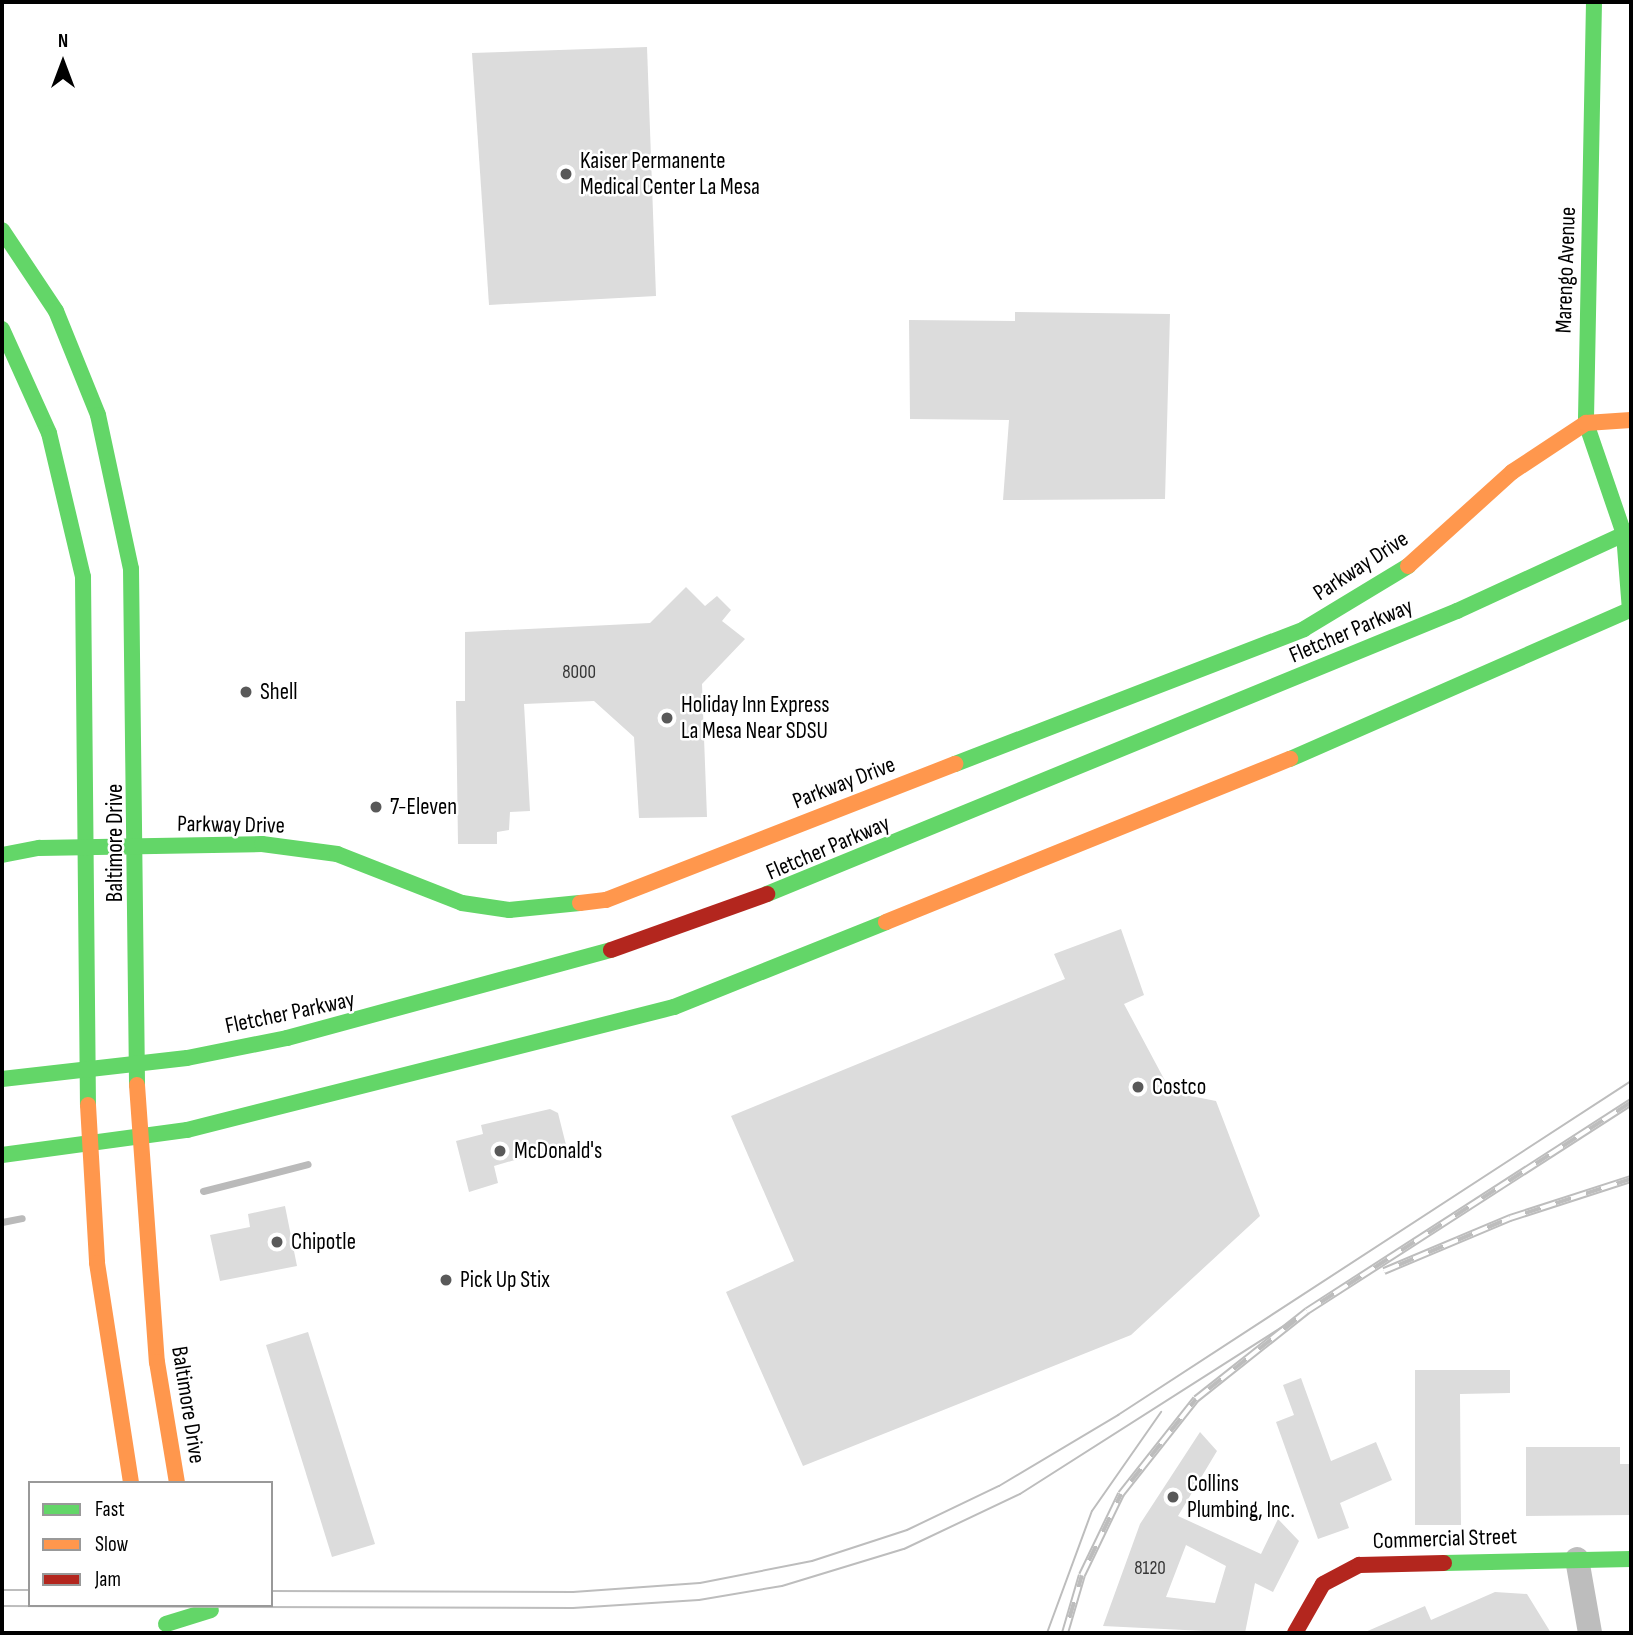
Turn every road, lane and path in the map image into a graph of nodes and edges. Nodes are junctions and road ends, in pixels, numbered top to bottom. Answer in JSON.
{"nodes":[{"id":1,"x":1594,"y":2,"type":"edge"},
{"id":2,"x":2,"y":230,"type":"edge"},
{"id":3,"x":2,"y":329,"type":"edge"},
{"id":4,"x":1631,"y":420,"type":"edge"},
{"id":5,"x":1586,"y":423,"type":"junction"},
{"id":6,"x":1629,"y":536,"type":"edge"},
{"id":7,"x":1631,"y":609,"type":"edge"},
{"id":8,"x":88,"y":848,"type":"junction"},
{"id":9,"x":139,"y":848,"type":"junction"},
{"id":10,"x":2,"y":855,"type":"edge"},
{"id":11,"x":136,"y":1063,"type":"junction"},
{"id":12,"x":89,"y":1070,"type":"junction"},
{"id":13,"x":2,"y":1079,"type":"edge"},
{"id":14,"x":138,"y":1137,"type":"junction"},
{"id":15,"x":88,"y":1142,"type":"junction"},
{"id":16,"x":2,"y":1155,"type":"edge"},
{"id":17,"x":131,"y":1481,"type":"edge"},
{"id":18,"x":177,"y":1481,"type":"edge"},
{"id":19,"x":1577,"y":1559,"type":"junction"},
{"id":20,"x":1631,"y":1559,"type":"edge"},
{"id":21,"x":160,"y":1607,"type":"edge"},
{"id":22,"x":210,"y":1607,"type":"edge"},
{"id":23,"x":167,"y":1629,"type":"edge"},
{"id":24,"x":219,"y":1633,"type":"edge"},
{"id":25,"x":1295,"y":1633,"type":"edge"},
{"id":26,"x":1590,"y":1633,"type":"edge"}],
"edges":[{"from":1,"to":5,"type":"main road","name":"Marengo Avenue"},
{"from":2,"to":9,"type":"main road","name":"Baltimore Drive"},
{"from":3,"to":8,"type":"main road","name":"Baltimore Drive"},
{"from":4,"to":5,"type":"main road","name":"Parkway Drive"},
{"from":5,"to":6,"type":"main road","name":"Marengo Avenue"},
{"from":5,"to":9,"type":"main road","name":"Parkway Drive"},
{"from":6,"to":7,"type":"main road","name":"Marengo Avenue"},
{"from":6,"to":11,"type":"main road","name":"Fletcher Parkway"},
{"from":7,"to":14,"type":"main road"},
{"from":8,"to":9,"type":"main road","name":"Parkway Drive"},
{"from":8,"to":10,"type":"main road","name":"Parkway Drive"},
{"from":8,"to":12,"type":"main road","name":"Baltimore Drive"},
{"from":9,"to":11,"type":"main road","name":"Baltimore Drive"},
{"from":11,"to":12,"type":"main road","name":"Fletcher Parkway"},
{"from":11,"to":14,"type":"main road","name":"Baltimore Drive"},
{"from":12,"to":13,"type":"main road","name":"Fletcher Parkway"},
{"from":12,"to":15,"type":"main road","name":"Baltimore Drive"},
{"from":14,"to":15,"type":"main road"},
{"from":14,"to":18,"type":"main road","name":"Baltimore Drive"},
{"from":15,"to":16,"type":"main road"},
{"from":15,"to":17,"type":"main road","name":"Baltimore Drive"},
{"from":19,"to":20,"type":"main road","name":"Commercial Street"},
{"from":19,"to":25,"type":"main road","name":"Commercial Street"},
{"from":19,"to":26,"type":"street"},
{"from":21,"to":23,"type":"main road"},
{"from":22,"to":23,"type":"main road"},
{"from":22,"to":24,"type":"main road"}]}
